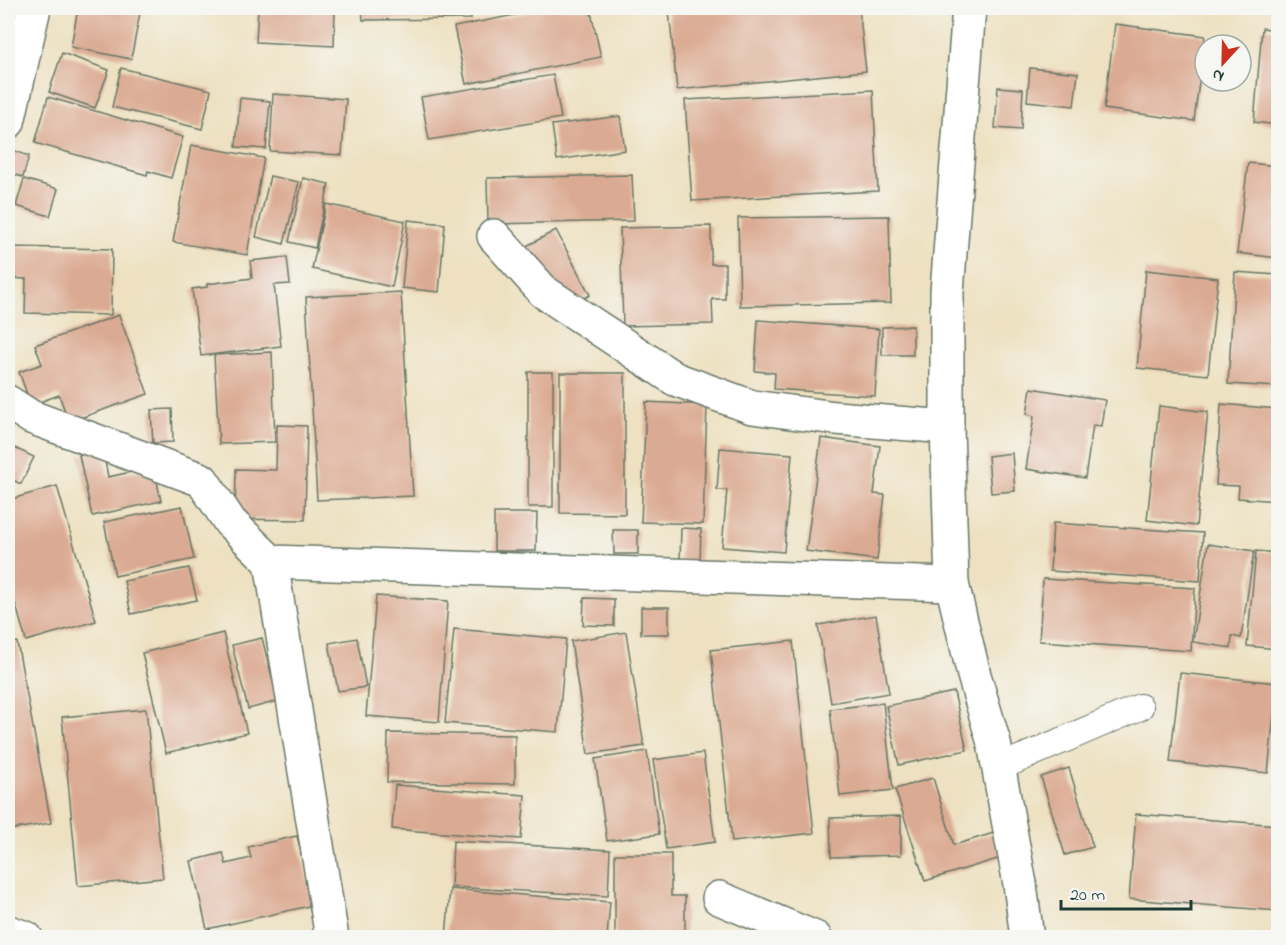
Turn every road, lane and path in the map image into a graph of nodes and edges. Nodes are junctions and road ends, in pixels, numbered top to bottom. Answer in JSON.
{"nodes":[{"id":1,"x":34,"y":8,"type":"edge"},
{"id":2,"x":969,"y":8,"type":"edge"},
{"id":3,"x":8,"y":122,"type":"edge"},
{"id":4,"x":494,"y":236,"type":"dead end"},
{"id":5,"x":8,"y":402,"type":"edge"},
{"id":6,"x":947,"y":426,"type":"junction"},
{"id":7,"x":271,"y":562,"type":"junction"},
{"id":8,"x":952,"y":584,"type":"junction"},
{"id":9,"x":1140,"y":706,"type":"dead end"},
{"id":10,"x":998,"y":768,"type":"junction"},
{"id":11,"x":719,"y":897,"type":"dead end"},
{"id":12,"x":8,"y":932,"type":"edge"},
{"id":13,"x":26,"y":938,"type":"edge"},
{"id":14,"x":332,"y":938,"type":"edge"},
{"id":15,"x":815,"y":938,"type":"edge"},
{"id":16,"x":1026,"y":938,"type":"edge"}],
"edges":[{"from":1,"to":3,"type":"street"},
{"from":2,"to":6,"type":"street"},
{"from":4,"to":6,"type":"street"},
{"from":5,"to":7,"type":"street"},
{"from":6,"to":8,"type":"street"},
{"from":7,"to":8,"type":"street"},
{"from":7,"to":14,"type":"street"},
{"from":8,"to":10,"type":"street"},
{"from":9,"to":10,"type":"lane"},
{"from":10,"to":16,"type":"street"},
{"from":11,"to":15,"type":"street"},
{"from":12,"to":13,"type":"street"}]}
